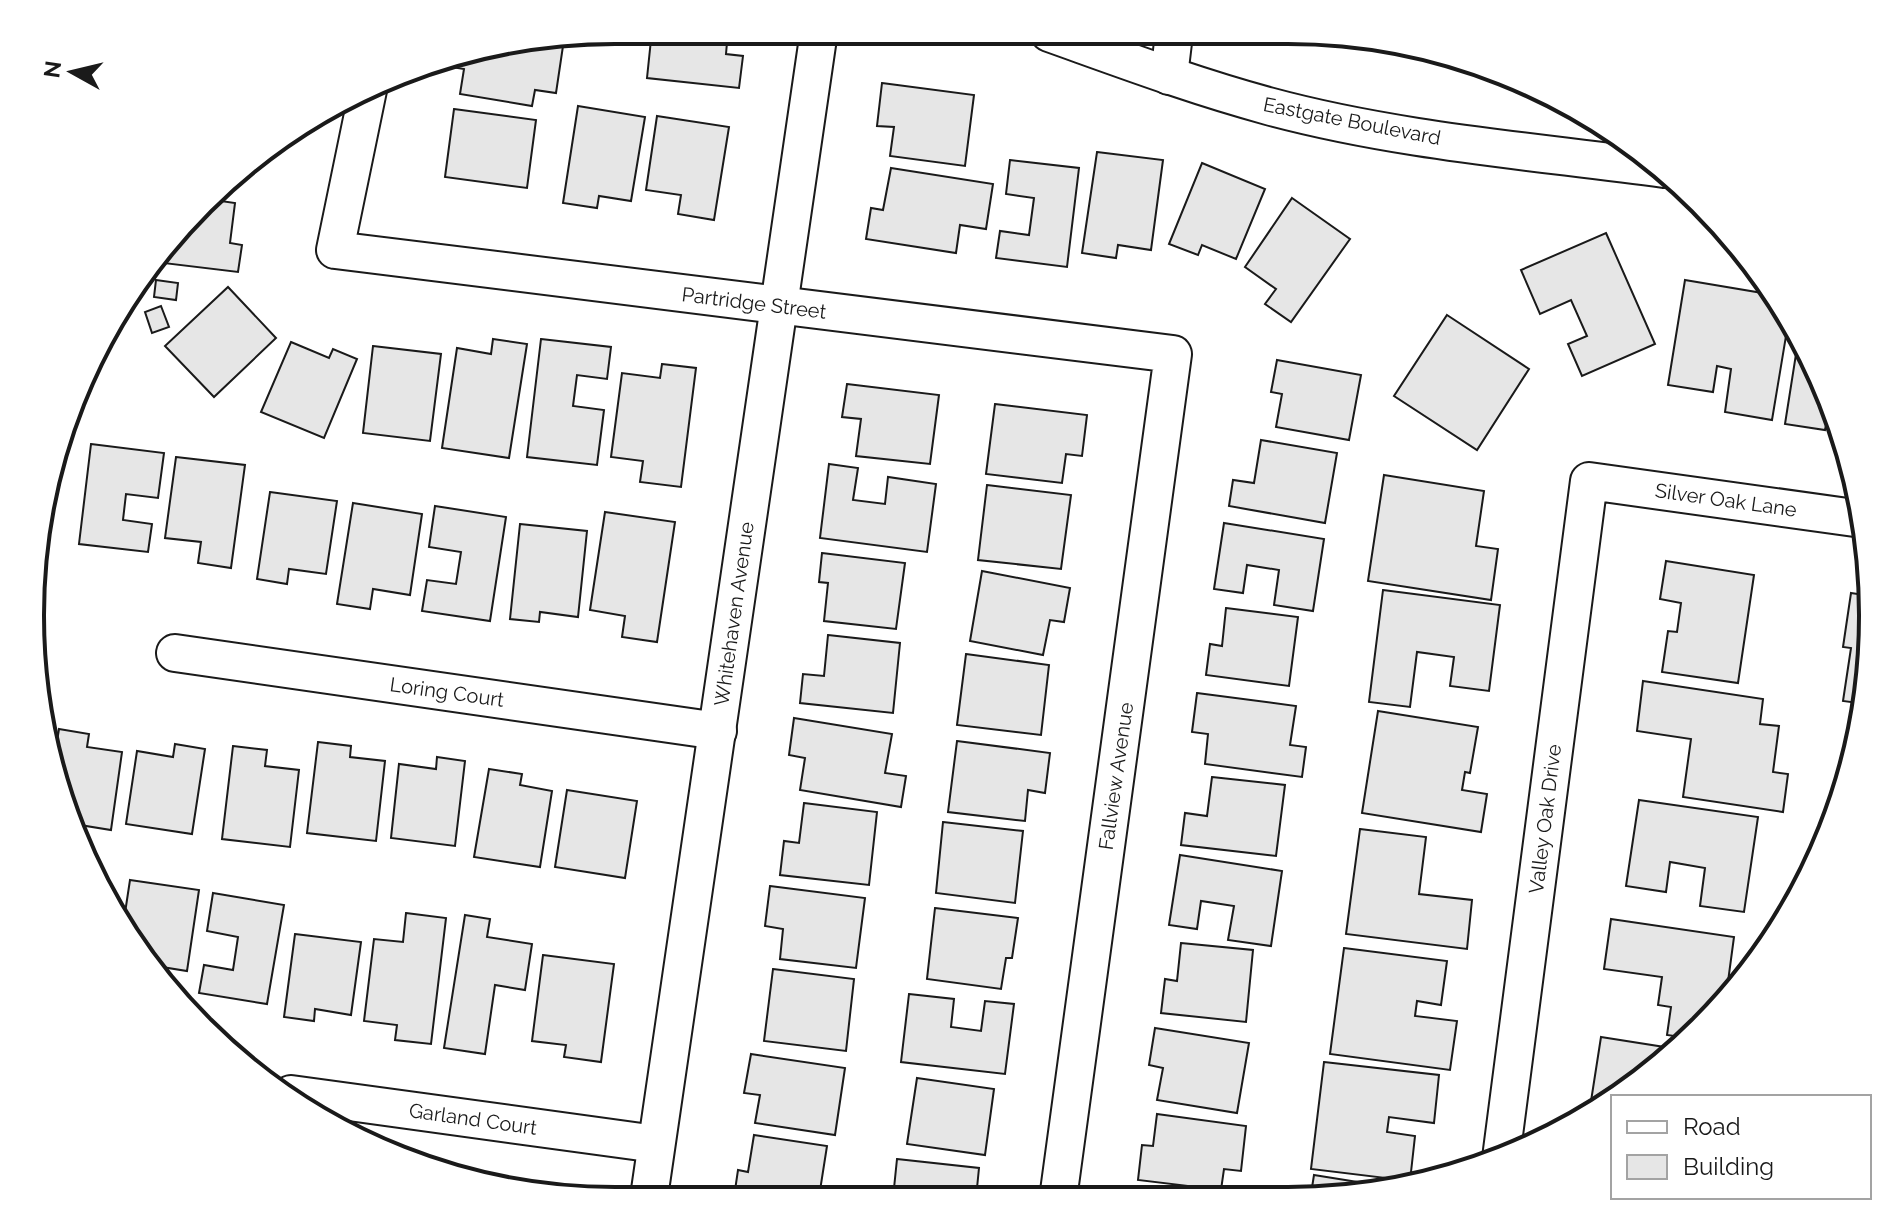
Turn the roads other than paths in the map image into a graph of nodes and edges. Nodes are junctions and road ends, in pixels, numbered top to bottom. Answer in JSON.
{"nodes":[{"id":1,"x":817,"y":44,"type":"edge"},
{"id":2,"x":1080,"y":44,"type":"edge"},
{"id":3,"x":1173,"y":44,"type":"edge"},
{"id":4,"x":1169,"y":76,"type":"junction"},
{"id":5,"x":366,"y":102,"type":"edge"},
{"id":6,"x":1635,"y":162,"type":"edge"},
{"id":7,"x":779,"y":306,"type":"junction"},
{"id":8,"x":1173,"y":354,"type":"joint"},
{"id":9,"x":1589,"y":481,"type":"joint"},
{"id":10,"x":1850,"y":517,"type":"edge"},
{"id":11,"x":175,"y":653,"type":"dead end"},
{"id":12,"x":718,"y":731,"type":"junction"},
{"id":13,"x":307,"y":1096,"type":"edge"},
{"id":14,"x":656,"y":1144,"type":"junction"},
{"id":15,"x":1503,"y":1144,"type":"edge"},
{"id":16,"x":650,"y":1187,"type":"edge"},
{"id":17,"x":1060,"y":1187,"type":"edge"}],
"edges":[{"from":1,"to":7,"type":"street","name":"Whitehaven Avenue"},
{"from":2,"to":4,"type":"street","name":"Eastgate Boulevard"},
{"from":3,"to":4,"type":"street"},
{"from":4,"to":6,"type":"street","name":"Eastgate Boulevard"},
{"from":5,"to":7,"type":"street","name":"Partridge Street"},
{"from":7,"to":8,"type":"street","name":"Partridge Street"},
{"from":7,"to":12,"type":"street","name":"Whitehaven Avenue"},
{"from":8,"to":17,"type":"street","name":"Fallview Avenue"},
{"from":9,"to":10,"type":"street","name":"Silver Oak Lane"},
{"from":9,"to":15,"type":"street","name":"Valley Oak Drive"},
{"from":11,"to":12,"type":"street","name":"Loring Court"},
{"from":12,"to":14,"type":"street","name":"Whitehaven Avenue"},
{"from":13,"to":14,"type":"street","name":"Garland Court"},
{"from":14,"to":16,"type":"street","name":"Whitehaven Avenue"}]}
